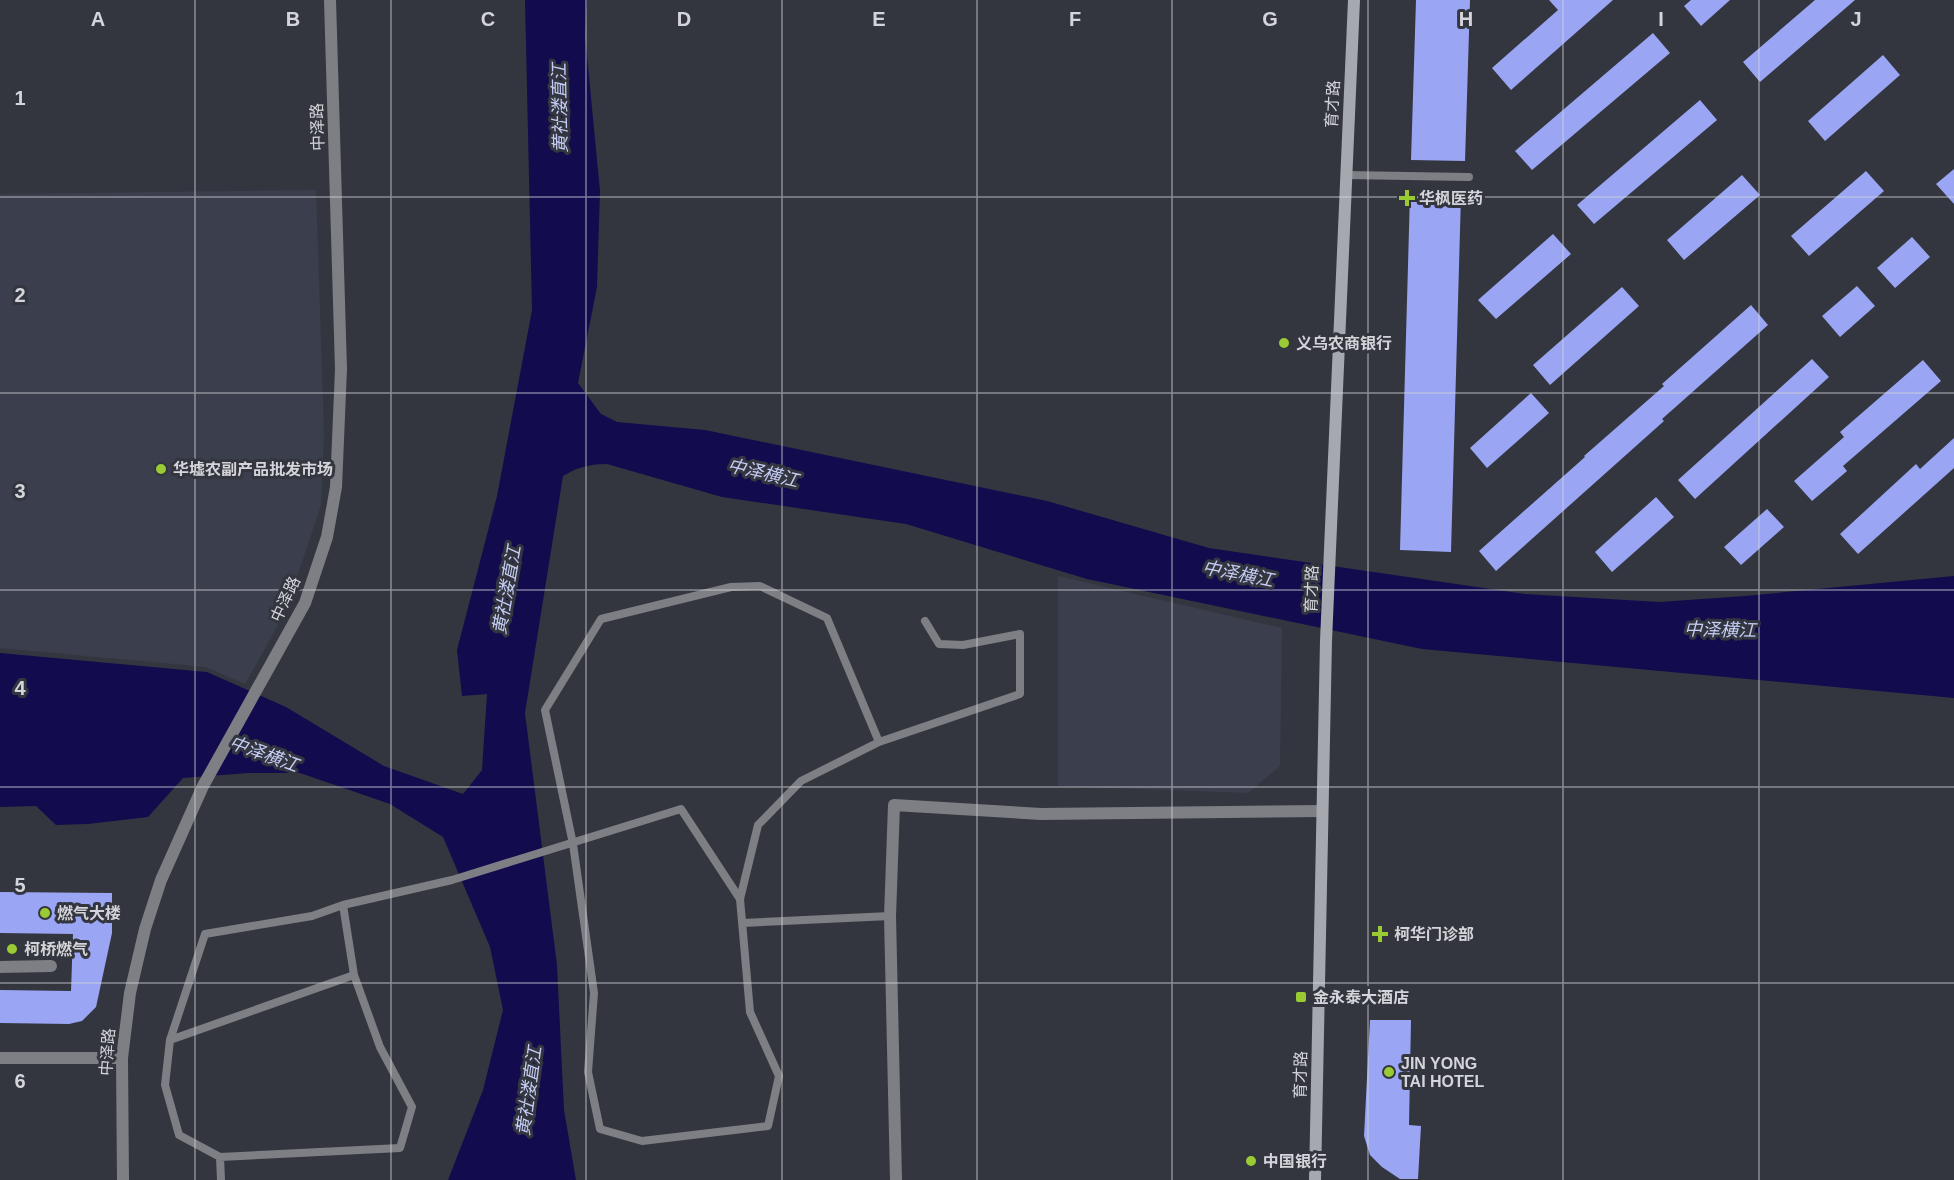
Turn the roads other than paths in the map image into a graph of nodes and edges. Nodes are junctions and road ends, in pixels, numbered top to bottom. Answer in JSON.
{"nodes":[{"id":1,"x":330,"y":0,"type":"edge"},
{"id":2,"x":1353,"y":0,"type":"edge"},
{"id":3,"x":1346,"y":175,"type":"junction"},
{"id":4,"x":1469,"y":177,"type":"dead end"},
{"id":5,"x":925,"y":621,"type":"dead end"},
{"id":6,"x":879,"y":742,"type":"junction"},
{"id":7,"x":1321,"y":810,"type":"junction"},
{"id":8,"x":573,"y":844,"type":"junction"},
{"id":9,"x":740,"y":899,"type":"junction"},
{"id":10,"x":343,"y":905,"type":"junction"},
{"id":11,"x":890,"y":916,"type":"junction"},
{"id":12,"x":743,"y":923,"type":"junction"},
{"id":13,"x":51,"y":966,"type":"dead end"},
{"id":14,"x":0,"y":967,"type":"edge"},
{"id":15,"x":354,"y":975,"type":"junction"},
{"id":16,"x":170,"y":1040,"type":"junction"},
{"id":17,"x":0,"y":1058,"type":"edge"},
{"id":18,"x":122,"y":1058,"type":"junction"},
{"id":19,"x":220,"y":1156,"type":"junction"},
{"id":20,"x":123,"y":1180,"type":"edge"},
{"id":21,"x":221,"y":1180,"type":"edge"},
{"id":22,"x":896,"y":1180,"type":"edge"},
{"id":23,"x":1315,"y":1180,"type":"edge"}],
"edges":[{"from":1,"to":18,"type":"street","name":"中泽路"},
{"from":2,"to":3,"type":"street","name":"育才路"},
{"from":3,"to":4,"type":"lane"},
{"from":3,"to":7,"type":"street","name":"育才路"},
{"from":5,"to":6,"type":"lane"},
{"from":6,"to":8,"type":"lane"},
{"from":6,"to":9,"type":"lane"},
{"from":7,"to":11,"type":"street"},
{"from":7,"to":23,"type":"street","name":"育才路"},
{"from":8,"to":9,"type":"lane"},
{"from":8,"to":10,"type":"lane"},
{"from":8,"to":12,"type":"lane"},
{"from":9,"to":12,"type":"lane"},
{"from":10,"to":15,"type":"lane"},
{"from":10,"to":16,"type":"lane"},
{"from":11,"to":12,"type":"lane"},
{"from":11,"to":22,"type":"street"},
{"from":13,"to":14,"type":"street"},
{"from":15,"to":16,"type":"lane"},
{"from":15,"to":19,"type":"lane"},
{"from":16,"to":19,"type":"lane"},
{"from":17,"to":18,"type":"street"},
{"from":18,"to":20,"type":"street","name":"中泽路"},
{"from":19,"to":21,"type":"lane"}]}
